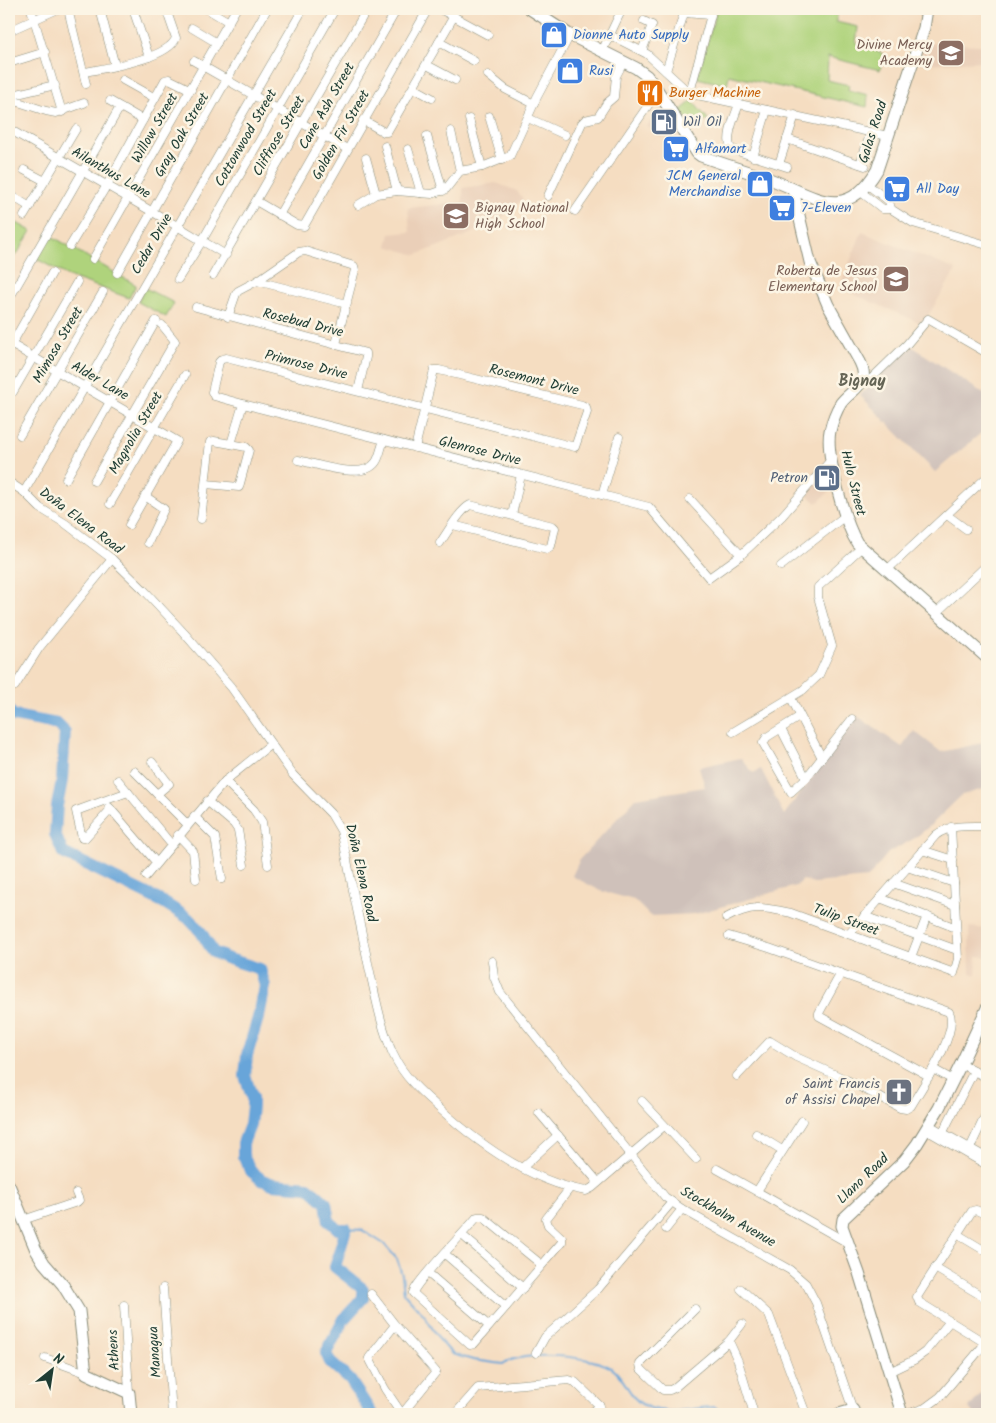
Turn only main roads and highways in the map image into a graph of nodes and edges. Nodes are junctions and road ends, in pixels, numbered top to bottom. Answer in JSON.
{"nodes":[{"id":1,"x":530,"y":9,"type":"edge"},
{"id":2,"x":927,"y":9,"type":"edge"},
{"id":3,"x":793,"y":190,"type":"junction"},
{"id":4,"x":987,"y":658,"type":"edge"},
{"id":5,"x":987,"y":1008,"type":"edge"},
{"id":6,"x":9,"y":1184,"type":"edge"},
{"id":7,"x":12,"y":1199,"type":"edge"},
{"id":8,"x":854,"y":1412,"type":"edge"},
{"id":9,"x":131,"y":1414,"type":"edge"},
{"id":10,"x":840,"y":1414,"type":"edge"},
{"id":11,"x":902,"y":1414,"type":"edge"}],
"edges":[{"from":1,"to":3,"type":"main road"},
{"from":2,"to":3,"type":"main road","name":"Galas Road"},
{"from":3,"to":4,"type":"main road","name":"Hulo Street"},
{"from":5,"to":11,"type":"main road","name":"Llano Road"},
{"from":6,"to":7,"type":"main road"},
{"from":7,"to":9,"type":"main road"},
{"from":8,"to":10,"type":"main road"}]}
